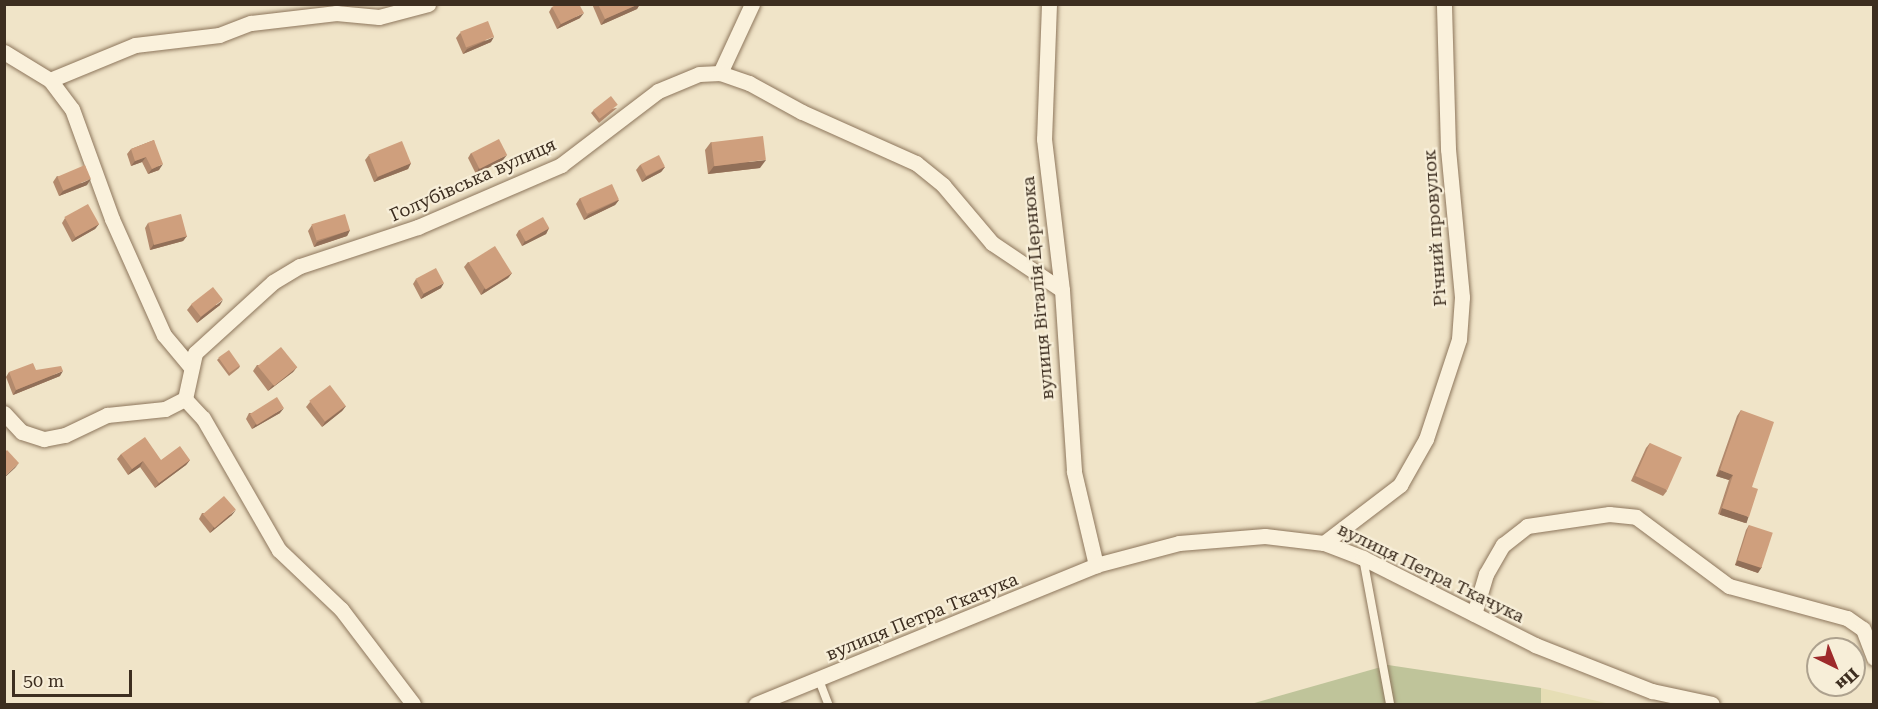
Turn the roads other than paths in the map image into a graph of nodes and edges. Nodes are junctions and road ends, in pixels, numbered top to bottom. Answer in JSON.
{"nodes":[{"id":1,"x":428,"y":4,"type":"edge"},
{"id":2,"x":752,"y":4,"type":"edge"},
{"id":3,"x":1049,"y":4,"type":"edge"},
{"id":4,"x":1444,"y":4,"type":"edge"},
{"id":5,"x":4,"y":52,"type":"edge"},
{"id":6,"x":720,"y":73,"type":"junction"},
{"id":7,"x":50,"y":80,"type":"junction"},
{"id":8,"x":1062,"y":290,"type":"junction"},
{"id":9,"x":189,"y":366,"type":"junction"},
{"id":10,"x":186,"y":399,"type":"junction"},
{"id":11,"x":4,"y":413,"type":"edge"},
{"id":12,"x":1324,"y":543,"type":"junction"},
{"id":13,"x":1363,"y":558,"type":"junction"},
{"id":14,"x":1096,"y":565,"type":"junction"},
{"id":15,"x":1473,"y":614,"type":"junction"},
{"id":16,"x":1874,"y":658,"type":"edge"},
{"id":17,"x":819,"y":680,"type":"junction"},
{"id":18,"x":413,"y":705,"type":"edge"},
{"id":19,"x":756,"y":705,"type":"edge"},
{"id":20,"x":828,"y":705,"type":"edge"},
{"id":21,"x":1390,"y":705,"type":"edge"},
{"id":22,"x":1712,"y":705,"type":"edge"}],
"edges":[{"from":1,"to":7,"type":"street"},
{"from":2,"to":6,"type":"street"},
{"from":3,"to":8,"type":"street","name":"вулиця Віталія Цернюка"},
{"from":4,"to":12,"type":"street","name":"Річний провулок"},
{"from":5,"to":7,"type":"street"},
{"from":6,"to":8,"type":"street","name":"Голубівська вулиця"},
{"from":6,"to":9,"type":"street","name":"Голубівська вулиця"},
{"from":7,"to":9,"type":"street"},
{"from":8,"to":14,"type":"street","name":"вулиця Віталія Цернюка"},
{"from":9,"to":10,"type":"street"},
{"from":10,"to":11,"type":"street"},
{"from":10,"to":18,"type":"street"},
{"from":12,"to":13,"type":"street","name":"вулиця Петра Ткачука"},
{"from":12,"to":14,"type":"street","name":"вулиця Петра Ткачука"},
{"from":13,"to":15,"type":"street","name":"вулиця Петра Ткачука"},
{"from":13,"to":21,"type":"lane"},
{"from":14,"to":17,"type":"street","name":"вулиця Петра Ткачука"},
{"from":15,"to":16,"type":"street"},
{"from":15,"to":22,"type":"street","name":"вулиця Петра Ткачука"},
{"from":17,"to":19,"type":"street","name":"вулиця Петра Ткачука"},
{"from":17,"to":20,"type":"lane"}]}
